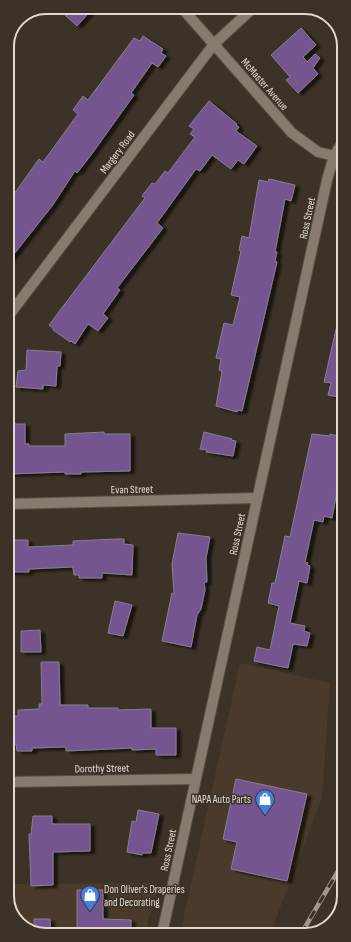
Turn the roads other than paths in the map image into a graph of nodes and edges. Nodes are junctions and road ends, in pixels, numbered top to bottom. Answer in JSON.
{"nodes":[{"id":1,"x":187,"y":14,"type":"edge"},
{"id":2,"x":246,"y":14,"type":"edge"},
{"id":3,"x":214,"y":44,"type":"junction"},
{"id":4,"x":337,"y":157,"type":"edge"},
{"id":5,"x":337,"y":159,"type":"edge"},
{"id":6,"x":14,"y":310,"type":"edge"},
{"id":7,"x":257,"y":498,"type":"junction"},
{"id":8,"x":14,"y":504,"type":"edge"},
{"id":9,"x":195,"y":779,"type":"junction"},
{"id":10,"x":14,"y":782,"type":"edge"},
{"id":11,"x":163,"y":928,"type":"edge"}],
"edges":[{"from":1,"to":3,"type":"street","name":"McMaster Avenue"},
{"from":2,"to":3,"type":"street","name":"Margery Road"},
{"from":3,"to":4,"type":"street","name":"McMaster Avenue"},
{"from":3,"to":6,"type":"street","name":"Margery Road"},
{"from":5,"to":7,"type":"street","name":"Ross Street"},
{"from":7,"to":8,"type":"street","name":"Evan Street"},
{"from":7,"to":9,"type":"street","name":"Ross Street"},
{"from":9,"to":10,"type":"street","name":"Dorothy Street"},
{"from":9,"to":11,"type":"street","name":"Ross Street"}]}
